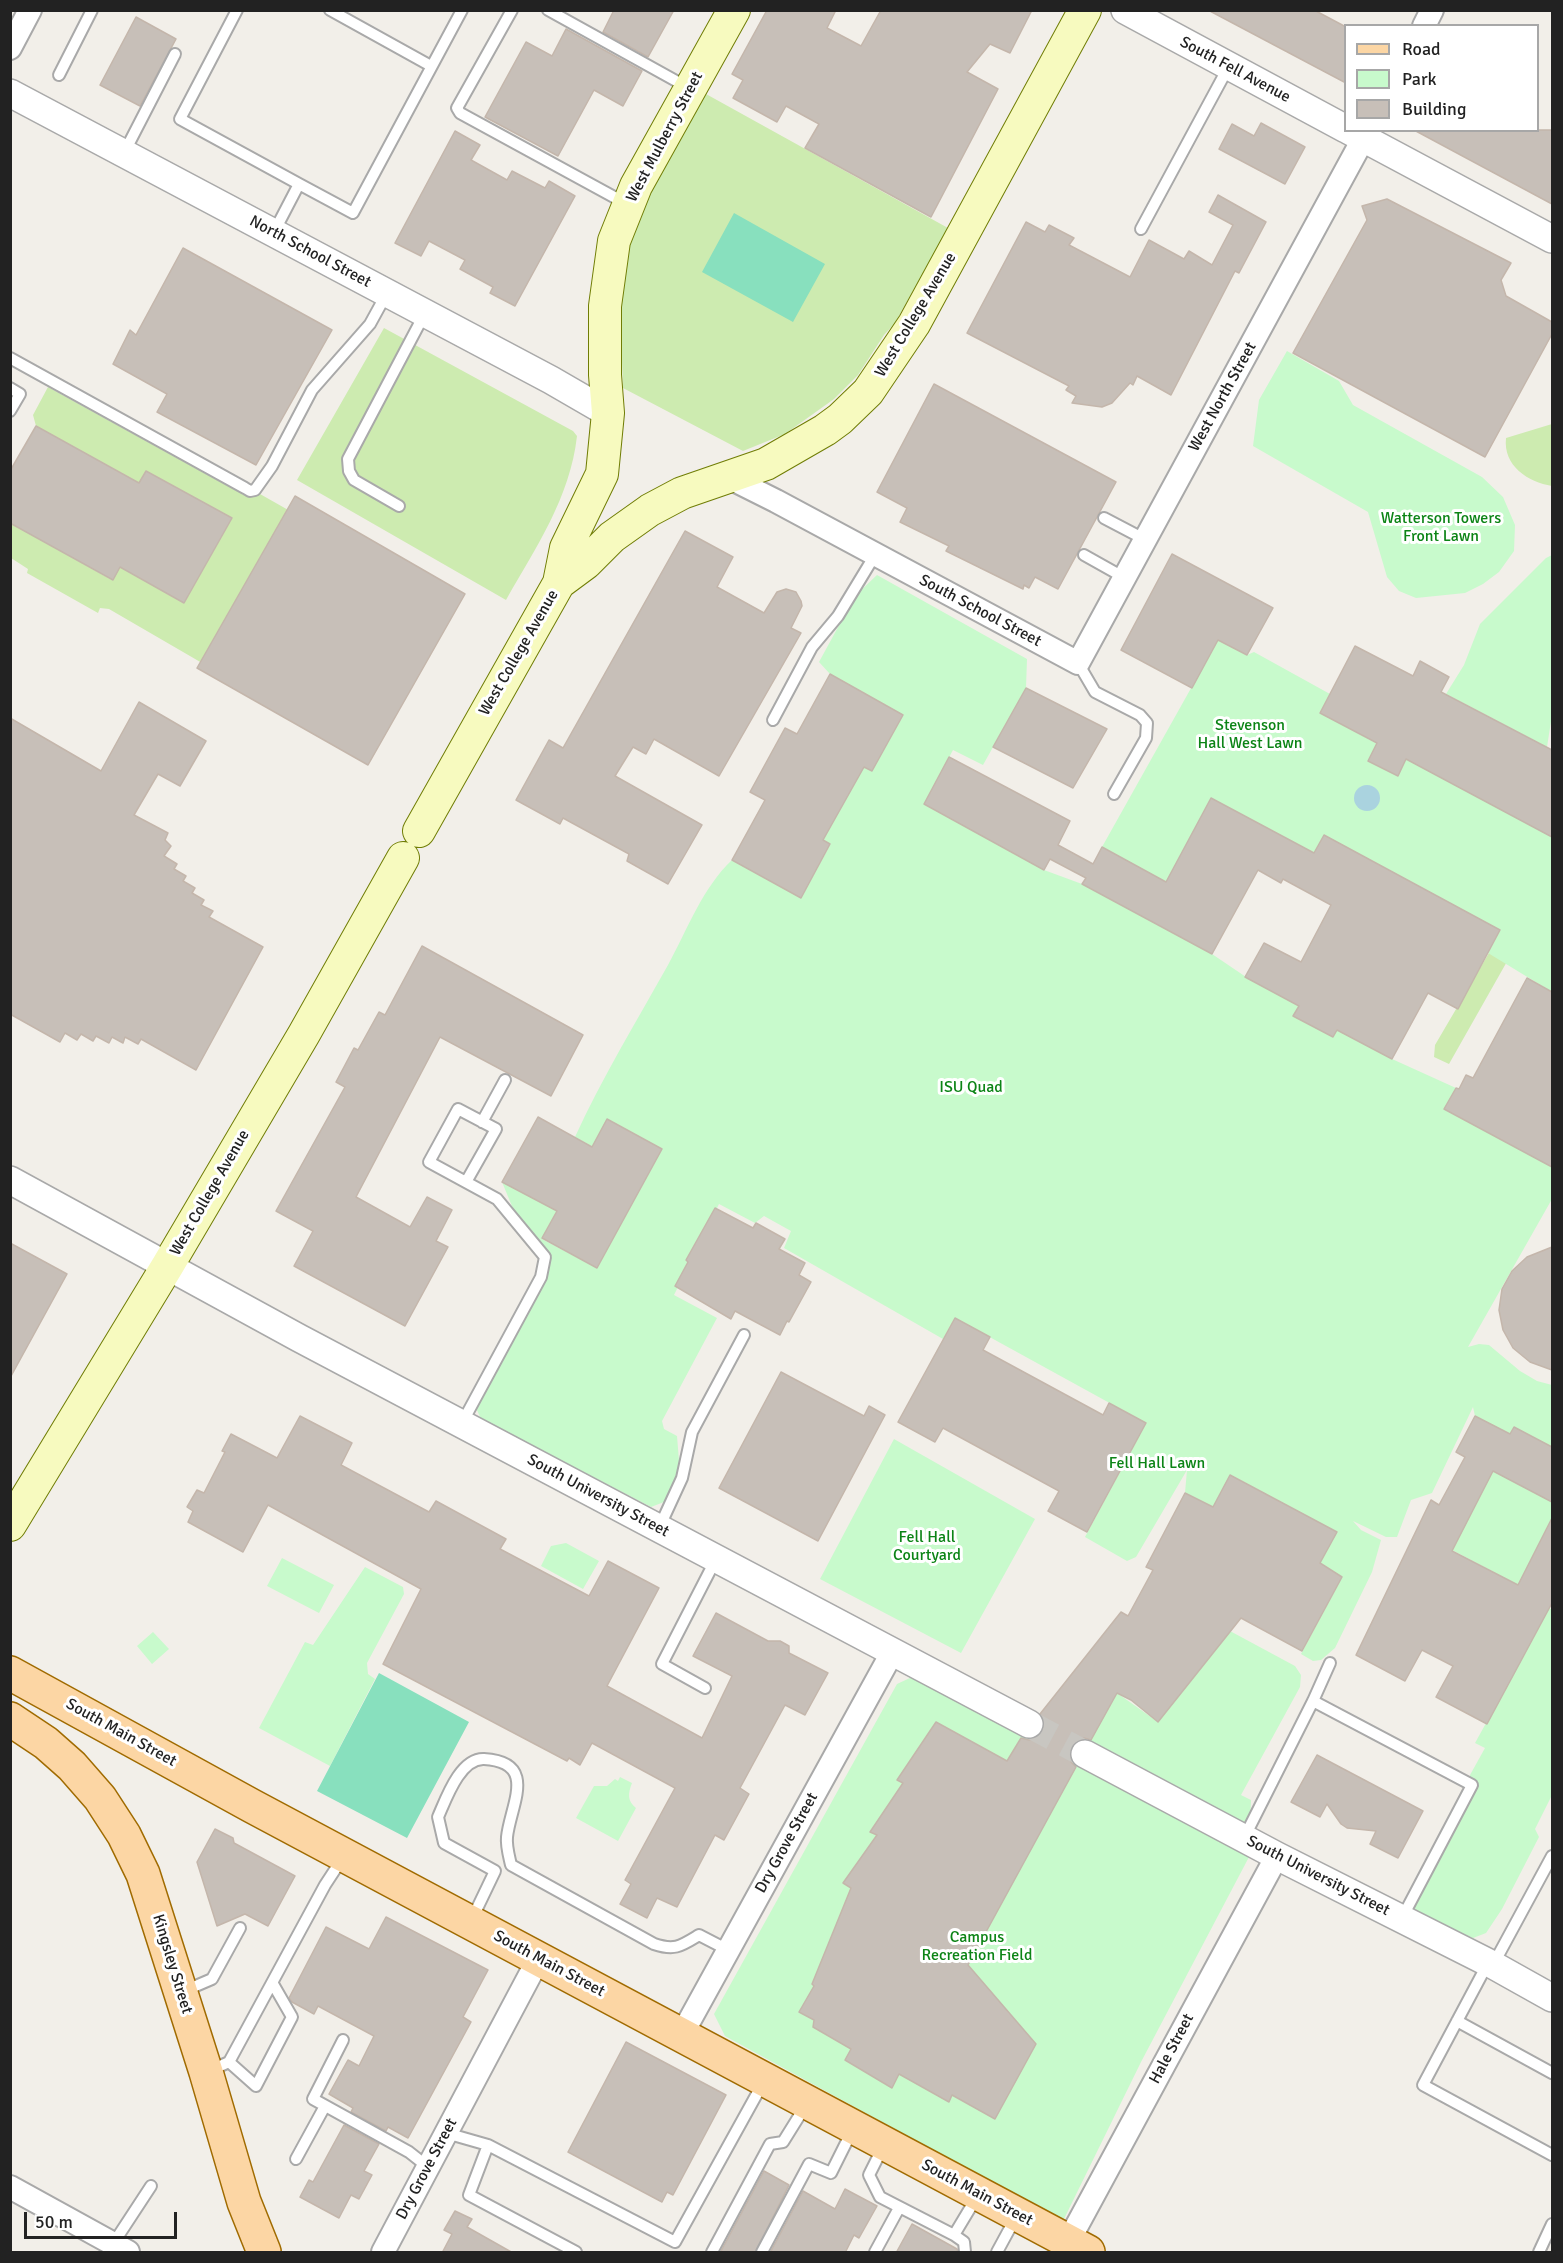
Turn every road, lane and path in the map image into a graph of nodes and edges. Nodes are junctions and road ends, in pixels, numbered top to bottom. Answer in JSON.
{"nodes":[{"id":1,"x":30,"y":10,"type":"edge"},
{"id":2,"x":92,"y":10,"type":"edge"},
{"id":3,"x":237,"y":10,"type":"edge"},
{"id":4,"x":330,"y":10,"type":"edge"},
{"id":5,"x":512,"y":10,"type":"edge"},
{"id":6,"x":548,"y":10,"type":"edge"},
{"id":7,"x":734,"y":10,"type":"edge"},
{"id":8,"x":1085,"y":10,"type":"edge"},
{"id":9,"x":1125,"y":10,"type":"edge"},
{"id":10,"x":1432,"y":10,"type":"edge"},
{"id":11,"x":456,"y":12,"type":"edge"},
{"id":12,"x":1425,"y":24,"type":"edge"},
{"id":13,"x":10,"y":48,"type":"edge"},
{"id":14,"x":175,"y":54,"type":"dead end"},
{"id":15,"x":431,"y":66,"type":"junction"},
{"id":16,"x":1229,"y":66,"type":"junction"},
{"id":17,"x":59,"y":75,"type":"dead end"},
{"id":18,"x":690,"y":89,"type":"junction"},
{"id":19,"x":10,"y":93,"type":"edge"},
{"id":20,"x":1344,"y":126,"type":"edge"},
{"id":21,"x":1356,"y":132,"type":"edge"},
{"id":22,"x":124,"y":153,"type":"junction"},
{"id":23,"x":299,"y":184,"type":"junction"},
{"id":24,"x":629,"y":205,"type":"junction"},
{"id":25,"x":1142,"y":229,"type":"dead end"},
{"id":26,"x":274,"y":233,"type":"junction"},
{"id":27,"x":1552,"y":239,"type":"edge"},
{"id":28,"x":387,"y":293,"type":"junction"},
{"id":29,"x":425,"y":313,"type":"junction"},
{"id":30,"x":10,"y":358,"type":"edge"},
{"id":31,"x":10,"y":388,"type":"edge"},
{"id":32,"x":10,"y":411,"type":"edge"},
{"id":33,"x":608,"y":413,"type":"junction"},
{"id":34,"x":728,"y":477,"type":"junction"},
{"id":35,"x":399,"y":506,"type":"dead end"},
{"id":36,"x":1104,"y":518,"type":"dead end"},
{"id":37,"x":1146,"y":540,"type":"junction"},
{"id":38,"x":875,"y":555,"type":"junction"},
{"id":39,"x":1084,"y":555,"type":"dead end"},
{"id":40,"x":1125,"y":578,"type":"junction"},
{"id":41,"x":559,"y":583,"type":"junction"},
{"id":42,"x":1078,"y":663,"type":"junction"},
{"id":43,"x":773,"y":720,"type":"dead end"},
{"id":44,"x":1114,"y":794,"type":"dead end"},
{"id":45,"x":419,"y":831,"type":"dead end"},
{"id":46,"x":403,"y":858,"type":"dead end"},
{"id":47,"x":505,"y":1080,"type":"dead end"},
{"id":48,"x":482,"y":1122,"type":"junction"},
{"id":49,"x":10,"y":1180,"type":"edge"},
{"id":50,"x":466,"y":1182,"type":"junction"},
{"id":51,"x":168,"y":1265,"type":"junction"},
{"id":52,"x":744,"y":1335,"type":"dead end"},
{"id":53,"x":462,"y":1423,"type":"junction"},
{"id":54,"x":10,"y":1525,"type":"edge"},
{"id":55,"x":659,"y":1528,"type":"junction"},
{"id":56,"x":717,"y":1559,"type":"junction"},
{"id":57,"x":893,"y":1651,"type":"junction"},
{"id":58,"x":1330,"y":1663,"type":"dead end"},
{"id":59,"x":10,"y":1673,"type":"edge"},
{"id":60,"x":705,"y":1688,"type":"dead end"},
{"id":61,"x":1313,"y":1701,"type":"junction"},
{"id":62,"x":10,"y":1719,"type":"edge"},
{"id":63,"x":1029,"y":1724,"type":"tunnel mouth"},
{"id":64,"x":1085,"y":1754,"type":"tunnel mouth"},
{"id":65,"x":1244,"y":1838,"type":"junction"},
{"id":66,"x":345,"y":1855,"type":"junction"},
{"id":67,"x":1276,"y":1856,"type":"junction"},
{"id":68,"x":1552,"y":1856,"type":"edge"},
{"id":69,"x":511,"y":1864,"type":"junction"},
{"id":70,"x":495,"y":1870,"type":"junction"},
{"id":71,"x":1401,"y":1919,"type":"junction"},
{"id":72,"x":470,"y":1922,"type":"junction"},
{"id":73,"x":240,"y":1928,"type":"dead end"},
{"id":74,"x":728,"y":1950,"type":"junction"},
{"id":75,"x":539,"y":1959,"type":"junction"},
{"id":76,"x":1490,"y":1964,"type":"junction"},
{"id":77,"x":273,"y":1984,"type":"junction"},
{"id":78,"x":180,"y":1992,"type":"junction"},
{"id":79,"x":1552,"y":1998,"type":"edge"},
{"id":80,"x":1457,"y":2020,"type":"junction"},
{"id":81,"x":681,"y":2036,"type":"junction"},
{"id":82,"x":343,"y":2040,"type":"dead end"},
{"id":83,"x":218,"y":2067,"type":"junction"},
{"id":84,"x":1552,"y":2073,"type":"edge"},
{"id":85,"x":764,"y":2080,"type":"junction"},
{"id":86,"x":808,"y":2103,"type":"junction"},
{"id":87,"x":325,"y":2106,"type":"junction"},
{"id":88,"x":854,"y":2128,"type":"junction"},
{"id":89,"x":446,"y":2133,"type":"junction"},
{"id":90,"x":885,"y":2144,"type":"junction"},
{"id":91,"x":488,"y":2145,"type":"junction"},
{"id":92,"x":1552,"y":2155,"type":"edge"},
{"id":93,"x":296,"y":2159,"type":"dead end"},
{"id":94,"x":428,"y":2167,"type":"junction"},
{"id":95,"x":151,"y":2186,"type":"dead end"},
{"id":96,"x":10,"y":2187,"type":"edge"},
{"id":97,"x":979,"y":2194,"type":"junction"},
{"id":98,"x":899,"y":2208,"type":"junction"},
{"id":99,"x":1017,"y":2215,"type":"junction"},
{"id":100,"x":1552,"y":2224,"type":"edge"},
{"id":101,"x":954,"y":2235,"type":"junction"},
{"id":102,"x":673,"y":2247,"type":"edge"},
{"id":103,"x":121,"y":2248,"type":"edge"},
{"id":104,"x":1082,"y":2249,"type":"edge"},
{"id":105,"x":262,"y":2251,"type":"edge"},
{"id":106,"x":383,"y":2253,"type":"edge"},
{"id":107,"x":576,"y":2253,"type":"edge"},
{"id":108,"x":712,"y":2253,"type":"edge"},
{"id":109,"x":762,"y":2253,"type":"edge"},
{"id":110,"x":875,"y":2253,"type":"edge"},
{"id":111,"x":965,"y":2253,"type":"edge"},
{"id":112,"x":997,"y":2253,"type":"edge"},
{"id":113,"x":1539,"y":2253,"type":"edge"}],
"edges":[{"from":1,"to":13,"type":"street"},
{"from":2,"to":17,"type":"lane"},
{"from":3,"to":23,"type":"lane"},
{"from":4,"to":15,"type":"lane"},
{"from":5,"to":24,"type":"lane"},
{"from":6,"to":18,"type":"lane"},
{"from":7,"to":18,"type":"main road","name":"West Mulberry Street"},
{"from":8,"to":34,"type":"main road","name":"West College Avenue"},
{"from":9,"to":16,"type":"street","name":"South Fell Avenue"},
{"from":10,"to":12,"type":"street"},
{"from":11,"to":15,"type":"lane"},
{"from":14,"to":22,"type":"lane"},
{"from":15,"to":23,"type":"lane"},
{"from":16,"to":20,"type":"street","name":"South Fell Avenue"},
{"from":16,"to":25,"type":"lane"},
{"from":18,"to":24,"type":"main road","name":"West Mulberry Street"},
{"from":19,"to":22,"type":"street","name":"North School Street"},
{"from":21,"to":27,"type":"street","name":"South Fell Avenue"},
{"from":21,"to":37,"type":"street","name":"West North Street"},
{"from":22,"to":26,"type":"street","name":"North School Street"},
{"from":23,"to":26,"type":"lane"},
{"from":24,"to":33,"type":"main road","name":"West Mulberry Street"},
{"from":26,"to":28,"type":"street","name":"North School Street"},
{"from":28,"to":29,"type":"street","name":"North School Street"},
{"from":28,"to":30,"type":"lane"},
{"from":29,"to":33,"type":"street","name":"North School Street"},
{"from":29,"to":35,"type":"lane"},
{"from":31,"to":32,"type":"lane"},
{"from":33,"to":41,"type":"main road","name":"West Mulberry Street"},
{"from":34,"to":38,"type":"street","name":"South School Street"},
{"from":34,"to":41,"type":"main road","name":"West College Avenue"},
{"from":36,"to":37,"type":"lane"},
{"from":37,"to":40,"type":"street","name":"West North Street"},
{"from":38,"to":42,"type":"street","name":"South School Street"},
{"from":38,"to":43,"type":"lane"},
{"from":39,"to":40,"type":"lane"},
{"from":40,"to":42,"type":"street","name":"West North Street"},
{"from":41,"to":45,"type":"main road","name":"West College Avenue"},
{"from":42,"to":44,"type":"lane"},
{"from":46,"to":51,"type":"main road","name":"West College Avenue"},
{"from":47,"to":48,"type":"lane"},
{"from":48,"to":50,"type":"lane"},
{"from":48,"to":50,"type":"lane"},
{"from":49,"to":51,"type":"street","name":"South University Street"},
{"from":50,"to":53,"type":"lane"},
{"from":51,"to":53,"type":"street","name":"South University Street"},
{"from":51,"to":54,"type":"main road","name":"West College Avenue"},
{"from":52,"to":55,"type":"lane"},
{"from":53,"to":55,"type":"street","name":"South University Street"},
{"from":55,"to":56,"type":"street","name":"South University Street"},
{"from":56,"to":57,"type":"street","name":"South University Street"},
{"from":56,"to":60,"type":"lane"},
{"from":57,"to":63,"type":"street","name":"South University Street"},
{"from":57,"to":74,"type":"street","name":"Dry Grove Street"},
{"from":58,"to":61,"type":"lane"},
{"from":59,"to":66,"type":"main road","name":"South Main Street"},
{"from":61,"to":65,"type":"lane"},
{"from":61,"to":71,"type":"lane"},
{"from":62,"to":78,"type":"main road","name":"Kingsley Street"},
{"from":64,"to":65,"type":"street","name":"South University Street"},
{"from":65,"to":67,"type":"street","name":"South University Street"},
{"from":66,"to":72,"type":"main road","name":"South Main Street"},
{"from":66,"to":77,"type":"lane"},
{"from":67,"to":71,"type":"street","name":"South University Street"},
{"from":67,"to":104,"type":"street","name":"Hale Street"},
{"from":68,"to":76,"type":"lane"},
{"from":69,"to":70,"type":"lane"},
{"from":69,"to":70,"type":"lane"},
{"from":69,"to":74,"type":"lane"},
{"from":70,"to":72,"type":"lane"},
{"from":71,"to":76,"type":"street","name":"South University Street"},
{"from":72,"to":75,"type":"main road","name":"South Main Street"},
{"from":73,"to":78,"type":"lane"},
{"from":74,"to":81,"type":"street","name":"Dry Grove Street"},
{"from":75,"to":81,"type":"main road","name":"South Main Street"},
{"from":75,"to":89,"type":"street","name":"Dry Grove Street"},
{"from":76,"to":79,"type":"street","name":"South University Street"},
{"from":76,"to":80,"type":"lane"},
{"from":77,"to":83,"type":"lane"},
{"from":77,"to":83,"type":"lane"},
{"from":78,"to":83,"type":"main road","name":"Kingsley Street"},
{"from":80,"to":84,"type":"lane"},
{"from":80,"to":92,"type":"lane"},
{"from":81,"to":85,"type":"main road","name":"South Main Street"},
{"from":82,"to":87,"type":"lane"},
{"from":83,"to":105,"type":"main road","name":"Kingsley Street"},
{"from":85,"to":86,"type":"main road","name":"South Main Street"},
{"from":85,"to":102,"type":"lane"},
{"from":86,"to":88,"type":"main road","name":"South Main Street"},
{"from":86,"to":108,"type":"lane"},
{"from":87,"to":93,"type":"lane"},
{"from":87,"to":94,"type":"lane"},
{"from":88,"to":90,"type":"main road","name":"South Main Street"},
{"from":88,"to":109,"type":"lane"},
{"from":89,"to":91,"type":"lane"},
{"from":89,"to":94,"type":"street","name":"Dry Grove Street"},
{"from":90,"to":97,"type":"main road","name":"South Main Street"},
{"from":90,"to":98,"type":"lane"},
{"from":91,"to":102,"type":"lane"},
{"from":91,"to":107,"type":"lane"},
{"from":94,"to":106,"type":"street","name":"Dry Grove Street"},
{"from":95,"to":103,"type":"lane"},
{"from":96,"to":103,"type":"street"},
{"from":97,"to":99,"type":"main road","name":"South Main Street"},
{"from":97,"to":101,"type":"lane"},
{"from":98,"to":101,"type":"lane"},
{"from":98,"to":110,"type":"lane"},
{"from":99,"to":104,"type":"main road","name":"South Main Street"},
{"from":99,"to":112,"type":"lane"},
{"from":100,"to":113,"type":"lane"},
{"from":101,"to":111,"type":"lane"}]}
